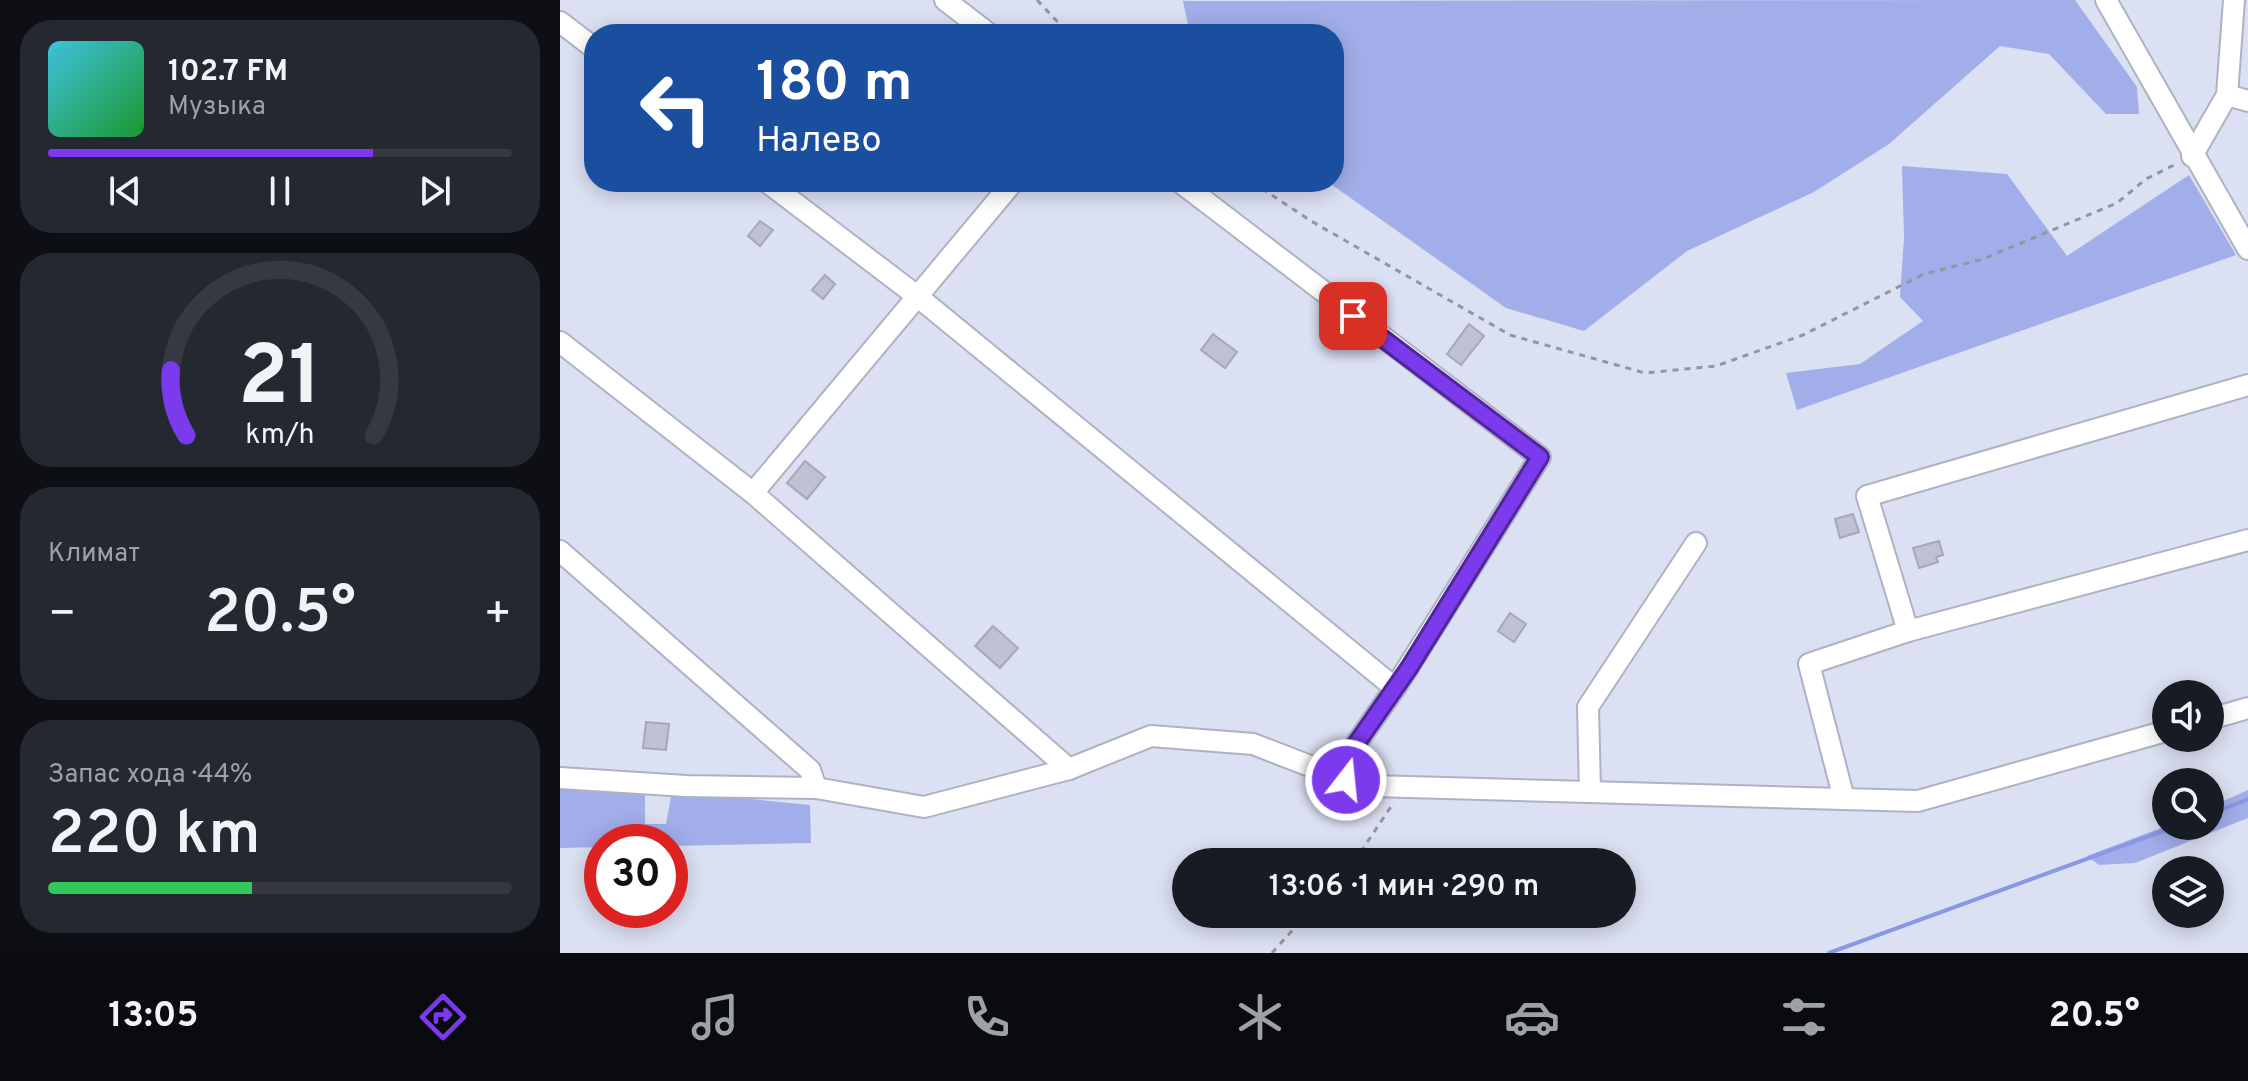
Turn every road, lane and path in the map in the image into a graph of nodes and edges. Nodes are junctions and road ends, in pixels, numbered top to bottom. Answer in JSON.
{"nodes":[{"id":1,"x":945,"y":0,"type":"edge"},
{"id":2,"x":1037,"y":0,"type":"edge"},
{"id":3,"x":2106,"y":0,"type":"edge"},
{"id":4,"x":2234,"y":0,"type":"edge"},
{"id":5,"x":560,"y":22,"type":"edge"},
{"id":6,"x":976,"y":24,"type":"edge"},
{"id":7,"x":1060,"y":24,"type":"edge"},
{"id":8,"x":584,"y":40,"type":"edge"},
{"id":9,"x":2227,"y":95,"type":"junction"},
{"id":10,"x":2248,"y":101,"type":"edge"},
{"id":11,"x":2192,"y":156,"type":"junction"},
{"id":12,"x":780,"y":192,"type":"edge"},
{"id":13,"x":1005,"y":192,"type":"edge"},
{"id":14,"x":1193,"y":192,"type":"edge"},
{"id":15,"x":1267,"y":192,"type":"edge"},
{"id":16,"x":2248,"y":249,"type":"edge"},
{"id":17,"x":917,"y":296,"type":"junction"},
{"id":18,"x":560,"y":342,"type":"edge"},
{"id":19,"x":2248,"y":385,"type":"edge"},
{"id":20,"x":753,"y":493,"type":"junction"},
{"id":21,"x":2248,"y":540,"type":"edge"},
{"id":22,"x":1696,"y":543,"type":"dead end"},
{"id":23,"x":560,"y":551,"type":"edge"},
{"id":24,"x":1908,"y":631,"type":"junction"},
{"id":25,"x":1395,"y":688,"type":"junction"},
{"id":26,"x":2248,"y":708,"type":"edge"},
{"id":27,"x":2224,"y":715,"type":"edge"},
{"id":28,"x":2152,"y":735,"type":"edge"},
{"id":29,"x":1069,"y":769,"type":"junction"},
{"id":30,"x":560,"y":778,"type":"edge"},
{"id":31,"x":1346,"y":780,"type":"junction"},
{"id":32,"x":1403,"y":787,"type":"junction"},
{"id":33,"x":816,"y":788,"type":"junction"},
{"id":34,"x":1590,"y":792,"type":"junction"},
{"id":35,"x":1844,"y":799,"type":"junction"},
{"id":36,"x":1363,"y":848,"type":"edge"},
{"id":37,"x":1294,"y":928,"type":"edge"},
{"id":38,"x":1272,"y":953,"type":"edge"}],
"edges":[{"from":1,"to":6,"type":"street"},
{"from":2,"to":7,"type":"path"},
{"from":3,"to":11,"type":"street"},
{"from":4,"to":9,"type":"street"},
{"from":5,"to":8,"type":"street"},
{"from":9,"to":10,"type":"street"},
{"from":9,"to":11,"type":"street"},
{"from":11,"to":15,"type":"path"},
{"from":11,"to":16,"type":"street"},
{"from":12,"to":17,"type":"street"},
{"from":13,"to":17,"type":"street"},
{"from":14,"to":25,"type":"street"},
{"from":17,"to":20,"type":"street"},
{"from":17,"to":25,"type":"street"},
{"from":18,"to":20,"type":"street"},
{"from":19,"to":24,"type":"street"},
{"from":20,"to":29,"type":"street"},
{"from":21,"to":24,"type":"street"},
{"from":22,"to":34,"type":"street"},
{"from":23,"to":33,"type":"street"},
{"from":24,"to":35,"type":"street"},
{"from":25,"to":31,"type":"street"},
{"from":26,"to":27,"type":"street"},
{"from":28,"to":35,"type":"street"},
{"from":29,"to":31,"type":"street"},
{"from":29,"to":33,"type":"street"},
{"from":30,"to":33,"type":"street"},
{"from":31,"to":32,"type":"street"},
{"from":32,"to":34,"type":"street"},
{"from":32,"to":36,"type":"path"},
{"from":34,"to":35,"type":"street"},
{"from":37,"to":38,"type":"path"}]}
